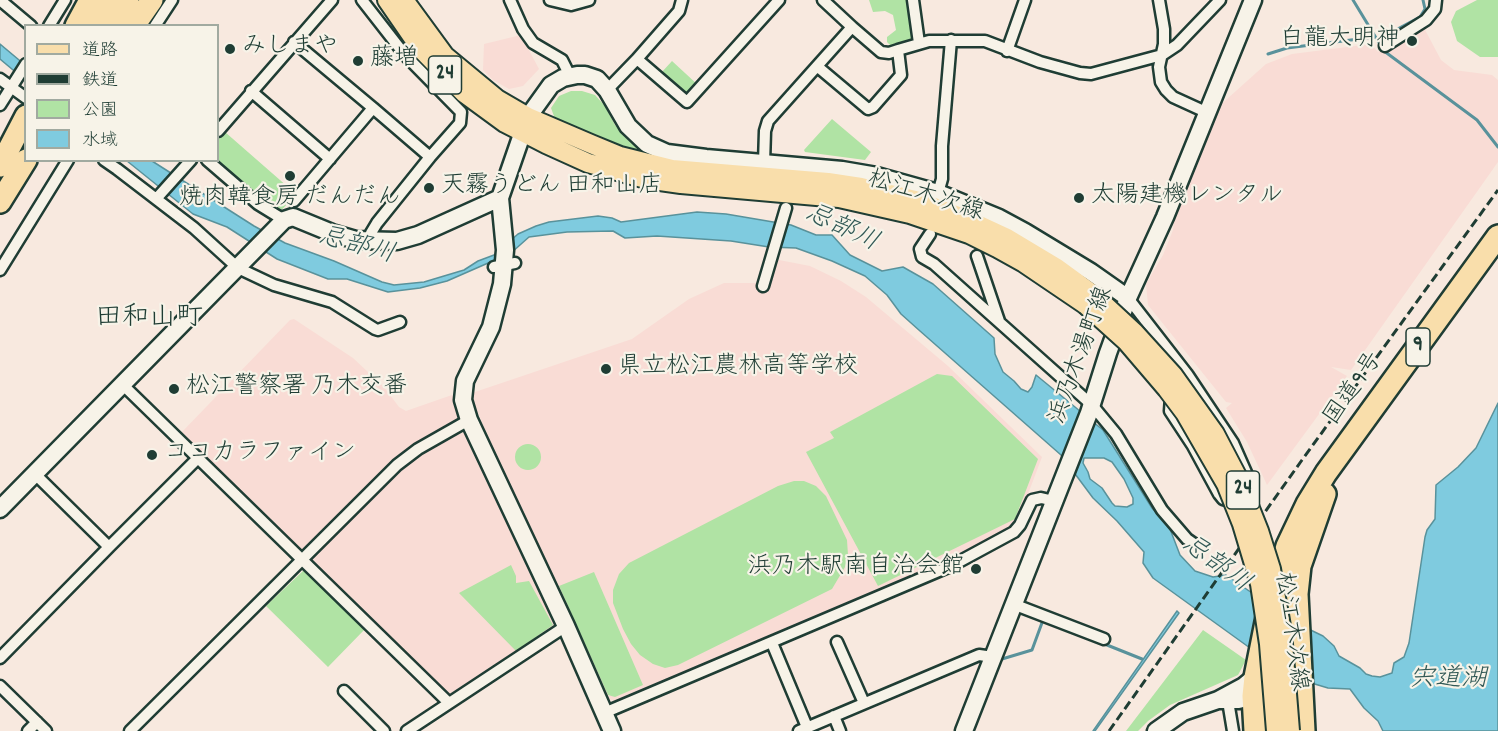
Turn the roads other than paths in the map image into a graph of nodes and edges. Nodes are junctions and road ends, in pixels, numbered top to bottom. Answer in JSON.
{"nodes":[{"id":1,"x":0,"y":0,"type":"edge"},
{"id":2,"x":65,"y":0,"type":"edge"},
{"id":3,"x":90,"y":0,"type":"edge"},
{"id":4,"x":110,"y":0,"type":"edge"},
{"id":5,"x":128,"y":0,"type":"edge"},
{"id":6,"x":152,"y":0,"type":"edge"},
{"id":7,"x":172,"y":0,"type":"edge"},
{"id":8,"x":332,"y":0,"type":"edge"},
{"id":9,"x":362,"y":0,"type":"edge"},
{"id":10,"x":387,"y":0,"type":"edge"},
{"id":11,"x":404,"y":0,"type":"edge"},
{"id":12,"x":510,"y":0,"type":"edge"},
{"id":13,"x":550,"y":0,"type":"edge"},
{"id":14,"x":589,"y":0,"type":"edge"},
{"id":15,"x":682,"y":0,"type":"edge"},
{"id":16,"x":779,"y":0,"type":"edge"},
{"id":17,"x":823,"y":0,"type":"edge"},
{"id":18,"x":913,"y":0,"type":"edge"},
{"id":19,"x":1025,"y":0,"type":"edge"},
{"id":20,"x":1159,"y":0,"type":"edge"},
{"id":21,"x":1220,"y":0,"type":"edge"},
{"id":22,"x":1253,"y":0,"type":"edge"},
{"id":23,"x":1436,"y":0,"type":"edge"},
{"id":24,"x":29,"y":24,"type":"edge"},
{"id":25,"x":51,"y":24,"type":"edge"},
{"id":26,"x":77,"y":24,"type":"edge"},
{"id":27,"x":95,"y":24,"type":"edge"},
{"id":28,"x":112,"y":24,"type":"edge"},
{"id":29,"x":135,"y":24,"type":"edge"},
{"id":30,"x":156,"y":24,"type":"edge"},
{"id":31,"x":852,"y":27,"type":"junction"},
{"id":32,"x":951,"y":40,"type":"junction"},
{"id":33,"x":294,"y":42,"type":"junction"},
{"id":34,"x":919,"y":43,"type":"junction"},
{"id":35,"x":1385,"y":46,"type":"dead end"},
{"id":36,"x":898,"y":50,"type":"junction"},
{"id":37,"x":1007,"y":51,"type":"junction"},
{"id":38,"x":1162,"y":55,"type":"junction"},
{"id":39,"x":637,"y":59,"type":"junction"},
{"id":40,"x":24,"y":67,"type":"edge"},
{"id":41,"x":818,"y":67,"type":"junction"},
{"id":42,"x":570,"y":76,"type":"junction"},
{"id":43,"x":0,"y":79,"type":"edge"},
{"id":44,"x":13,"y":85,"type":"junction"},
{"id":45,"x":607,"y":90,"type":"junction"},
{"id":46,"x":251,"y":91,"type":"junction"},
{"id":47,"x":24,"y":96,"type":"edge"},
{"id":48,"x":0,"y":105,"type":"edge"},
{"id":49,"x":373,"y":108,"type":"junction"},
{"id":50,"x":1208,"y":113,"type":"junction"},
{"id":51,"x":24,"y":123,"type":"edge"},
{"id":52,"x":524,"y":125,"type":"junction"},
{"id":53,"x":219,"y":130,"type":"edge"},
{"id":54,"x":24,"y":137,"type":"edge"},
{"id":55,"x":430,"y":157,"type":"junction"},
{"id":56,"x":330,"y":159,"type":"junction"},
{"id":57,"x":28,"y":162,"type":"edge"},
{"id":58,"x":67,"y":162,"type":"edge"},
{"id":59,"x":107,"y":162,"type":"edge"},
{"id":60,"x":189,"y":162,"type":"edge"},
{"id":61,"x":209,"y":162,"type":"edge"},
{"id":62,"x":764,"y":163,"type":"junction"},
{"id":63,"x":11,"y":169,"type":"edge"},
{"id":64,"x":938,"y":193,"type":"junction"},
{"id":65,"x":158,"y":197,"type":"junction"},
{"id":66,"x":500,"y":198,"type":"junction"},
{"id":67,"x":294,"y":201,"type":"dead end"},
{"id":68,"x":0,"y":202,"type":"edge"},
{"id":69,"x":786,"y":208,"type":"dead end"},
{"id":70,"x":282,"y":223,"type":"junction"},
{"id":71,"x":930,"y":234,"type":"dead end"},
{"id":72,"x":1498,"y":236,"type":"edge"},
{"id":73,"x":371,"y":242,"type":"junction"},
{"id":74,"x":977,"y":256,"type":"dead end"},
{"id":75,"x":2,"y":262,"type":"edge"},
{"id":76,"x":242,"y":264,"type":"junction"},
{"id":77,"x":763,"y":286,"type":"dead end"},
{"id":78,"x":1128,"y":298,"type":"junction"},
{"id":79,"x":1090,"y":300,"type":"junction"},
{"id":80,"x":400,"y":322,"type":"dead end"},
{"id":81,"x":1000,"y":324,"type":"junction"},
{"id":82,"x":1187,"y":374,"type":"junction"},
{"id":83,"x":122,"y":384,"type":"junction"},
{"id":84,"x":1090,"y":409,"type":"junction"},
{"id":85,"x":469,"y":420,"type":"junction"},
{"id":86,"x":198,"y":458,"type":"junction"},
{"id":87,"x":1339,"y":458,"type":"junction"},
{"id":88,"x":35,"y":474,"type":"junction"},
{"id":89,"x":1054,"y":501,"type":"junction"},
{"id":90,"x":0,"y":509,"type":"edge"},
{"id":91,"x":1197,"y":546,"type":"dead end"},
{"id":92,"x":109,"y":547,"type":"junction"},
{"id":93,"x":302,"y":560,"type":"junction"},
{"id":94,"x":1013,"y":604,"type":"junction"},
{"id":95,"x":1283,"y":610,"type":"junction"},
{"id":96,"x":566,"y":626,"type":"junction"},
{"id":97,"x":1104,"y":639,"type":"dead end"},
{"id":98,"x":837,"y":642,"type":"dead end"},
{"id":99,"x":772,"y":643,"type":"junction"},
{"id":100,"x":993,"y":657,"type":"junction"},
{"id":101,"x":0,"y":658,"type":"edge"},
{"id":102,"x":1260,"y":675,"type":"junction"},
{"id":103,"x":0,"y":686,"type":"edge"},
{"id":104,"x":344,"y":691,"type":"dead end"},
{"id":105,"x":1223,"y":700,"type":"junction"},
{"id":106,"x":864,"y":703,"type":"junction"},
{"id":107,"x":449,"y":704,"type":"junction"},
{"id":108,"x":604,"y":713,"type":"junction"},
{"id":109,"x":834,"y":716,"type":"junction"},
{"id":110,"x":37,"y":722,"type":"junction"},
{"id":111,"x":803,"y":729,"type":"edge"},
{"id":112,"x":28,"y":731,"type":"edge"},
{"id":113,"x":46,"y":731,"type":"edge"},
{"id":114,"x":130,"y":731,"type":"edge"},
{"id":115,"x":384,"y":731,"type":"edge"},
{"id":116,"x":407,"y":731,"type":"edge"},
{"id":117,"x":612,"y":731,"type":"edge"},
{"id":118,"x":840,"y":731,"type":"edge"},
{"id":119,"x":964,"y":731,"type":"edge"},
{"id":120,"x":1156,"y":731,"type":"edge"},
{"id":121,"x":1233,"y":731,"type":"edge"},
{"id":122,"x":1255,"y":731,"type":"edge"},
{"id":123,"x":1276,"y":731,"type":"edge"},
{"id":124,"x":1290,"y":731,"type":"edge"},
{"id":125,"x":1304,"y":731,"type":"edge"}],
"edges":[{"from":1,"to":24,"type":"street"},
{"from":2,"to":25,"type":"street"},
{"from":3,"to":26,"type":"highway"},
{"from":4,"to":27,"type":"highway"},
{"from":5,"to":28,"type":"highway"},
{"from":6,"to":29,"type":"highway"},
{"from":7,"to":30,"type":"street"},
{"from":8,"to":33,"type":"street"},
{"from":9,"to":55,"type":"street"},
{"from":10,"to":52,"type":"main road","name":"松江木次線","number":"24"},
{"from":11,"to":52,"type":"main road","name":"松江木次線","number":"24"},
{"from":12,"to":42,"type":"street"},
{"from":13,"to":14,"type":"street"},
{"from":15,"to":39,"type":"street"},
{"from":16,"to":39,"type":"street"},
{"from":17,"to":31,"type":"street"},
{"from":18,"to":34,"type":"street"},
{"from":19,"to":37,"type":"street"},
{"from":20,"to":38,"type":"street"},
{"from":21,"to":38,"type":"street"},
{"from":22,"to":50,"type":"street","name":"浜乃木湯町線"},
{"from":23,"to":35,"type":"street"},
{"from":31,"to":36,"type":"street"},
{"from":31,"to":41,"type":"street"},
{"from":32,"to":34,"type":"street"},
{"from":32,"to":37,"type":"street"},
{"from":32,"to":64,"type":"street"},
{"from":33,"to":46,"type":"street"},
{"from":33,"to":49,"type":"street"},
{"from":34,"to":36,"type":"street"},
{"from":36,"to":41,"type":"street"},
{"from":37,"to":38,"type":"street"},
{"from":38,"to":50,"type":"street"},
{"from":39,"to":45,"type":"street"},
{"from":40,"to":44,"type":"street"},
{"from":41,"to":62,"type":"street"},
{"from":42,"to":45,"type":"street"},
{"from":42,"to":52,"type":"street"},
{"from":43,"to":44,"type":"street"},
{"from":44,"to":47,"type":"street"},
{"from":44,"to":48,"type":"street"},
{"from":45,"to":62,"type":"street"},
{"from":46,"to":53,"type":"street"},
{"from":46,"to":56,"type":"street"},
{"from":49,"to":55,"type":"street"},
{"from":49,"to":56,"type":"street"},
{"from":50,"to":78,"type":"street","name":"浜乃木湯町線"},
{"from":51,"to":63,"type":"highway"},
{"from":52,"to":66,"type":"street"},
{"from":52,"to":79,"type":"main road","name":"松江木次線","number":"24"},
{"from":54,"to":63,"type":"highway"},
{"from":55,"to":73,"type":"street"},
{"from":56,"to":67,"type":"street"},
{"from":57,"to":63,"type":"highway"},
{"from":58,"to":75,"type":"street"},
{"from":59,"to":65,"type":"street"},
{"from":60,"to":65,"type":"street"},
{"from":61,"to":70,"type":"street"},
{"from":62,"to":64,"type":"street"},
{"from":63,"to":68,"type":"highway"},
{"from":64,"to":78,"type":"street"},
{"from":65,"to":76,"type":"street"},
{"from":66,"to":73,"type":"street"},
{"from":66,"to":85,"type":"street"},
{"from":69,"to":77,"type":"street"},
{"from":70,"to":73,"type":"street"},
{"from":70,"to":76,"type":"street"},
{"from":71,"to":81,"type":"street"},
{"from":72,"to":87,"type":"highway","name":"国道9号","number":"9"},
{"from":74,"to":81,"type":"street"},
{"from":76,"to":80,"type":"street"},
{"from":76,"to":83,"type":"street"},
{"from":78,"to":82,"type":"street"},
{"from":78,"to":84,"type":"street","name":"浜乃木湯町線"},
{"from":79,"to":123,"type":"main road","name":"松江木次線","number":"24","bridge":true},
{"from":79,"to":124,"type":"main road","name":"松江木次線","number":"24","bridge":true},
{"from":81,"to":84,"type":"street"},
{"from":82,"to":82,"type":"street"},
{"from":83,"to":86,"type":"street"},
{"from":83,"to":88,"type":"street"},
{"from":84,"to":89,"type":"street","name":"浜乃木湯町線"},
{"from":84,"to":91,"type":"street"},
{"from":85,"to":93,"type":"street"},
{"from":85,"to":96,"type":"street"},
{"from":86,"to":92,"type":"street"},
{"from":86,"to":93,"type":"street"},
{"from":87,"to":95,"type":"highway","name":"国道9号","number":"9"},
{"from":87,"to":95,"type":"highway","name":"国道9号","number":"9"},
{"from":88,"to":90,"type":"street"},
{"from":88,"to":92,"type":"street"},
{"from":89,"to":94,"type":"street","name":"浜乃木湯町線"},
{"from":89,"to":99,"type":"street"},
{"from":92,"to":101,"type":"street"},
{"from":93,"to":107,"type":"street"},
{"from":93,"to":114,"type":"street"},
{"from":94,"to":97,"type":"street"},
{"from":94,"to":100,"type":"street","name":"浜乃木湯町線"},
{"from":95,"to":102,"type":"highway","number":"9","bridge":true},
{"from":95,"to":125,"type":"highway","number":"9"},
{"from":96,"to":107,"type":"street"},
{"from":96,"to":108,"type":"street"},
{"from":98,"to":106,"type":"street"},
{"from":99,"to":108,"type":"street"},
{"from":99,"to":111,"type":"street"},
{"from":100,"to":106,"type":"street"},
{"from":100,"to":119,"type":"street","name":"浜乃木湯町線"},
{"from":102,"to":105,"type":"street"},
{"from":102,"to":122,"type":"highway","number":"9"},
{"from":103,"to":110,"type":"street"},
{"from":104,"to":115,"type":"street"},
{"from":105,"to":120,"type":"street"},
{"from":105,"to":121,"type":"street"},
{"from":106,"to":109,"type":"street"},
{"from":107,"to":116,"type":"street"},
{"from":108,"to":117,"type":"street"},
{"from":109,"to":111,"type":"street"},
{"from":109,"to":118,"type":"street"},
{"from":110,"to":112,"type":"street"},
{"from":110,"to":113,"type":"street"}]}
